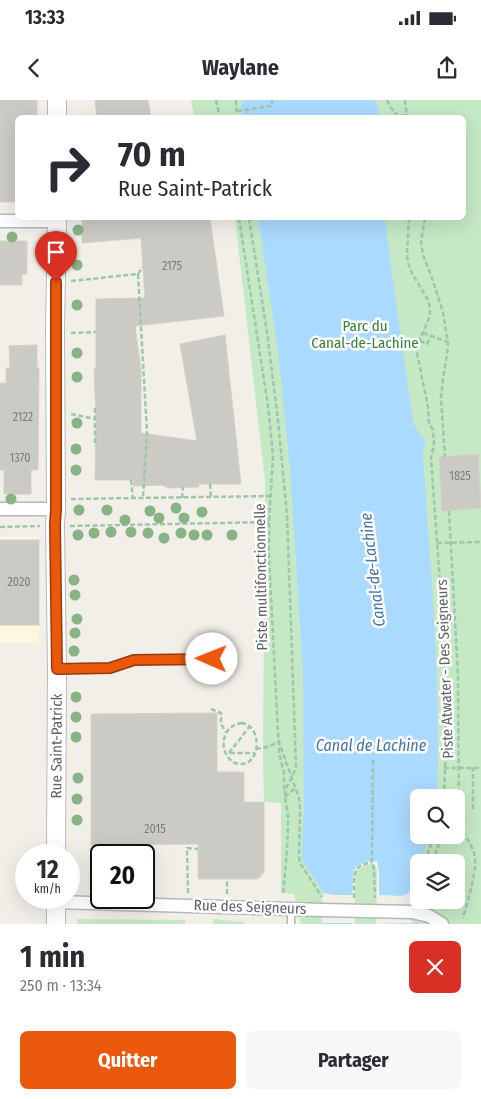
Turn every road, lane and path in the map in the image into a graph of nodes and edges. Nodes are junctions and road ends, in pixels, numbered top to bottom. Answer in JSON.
{"nodes":[{"id":1,"x":57,"y":100,"type":"edge"},
{"id":2,"x":216,"y":100,"type":"edge"},
{"id":3,"x":236,"y":100,"type":"edge"},
{"id":4,"x":272,"y":100,"type":"edge"},
{"id":5,"x":387,"y":100,"type":"edge"},
{"id":6,"x":404,"y":100,"type":"edge"},
{"id":7,"x":237,"y":111,"type":"junction"},
{"id":8,"x":57,"y":115,"type":"edge"},
{"id":9,"x":219,"y":115,"type":"edge"},
{"id":10,"x":237,"y":115,"type":"edge"},
{"id":11,"x":396,"y":115,"type":"edge"},
{"id":12,"x":407,"y":115,"type":"edge"},
{"id":13,"x":28,"y":220,"type":"edge"},
{"id":14,"x":56,"y":220,"type":"edge"},
{"id":15,"x":239,"y":220,"type":"edge"},
{"id":16,"x":249,"y":220,"type":"edge"},
{"id":17,"x":409,"y":220,"type":"edge"},
{"id":18,"x":425,"y":220,"type":"edge"},
{"id":19,"x":0,"y":221,"type":"edge"},
{"id":20,"x":143,"y":267,"type":"dead end"},
{"id":21,"x":138,"y":274,"type":"junction"},
{"id":22,"x":71,"y":282,"type":"dead end"},
{"id":23,"x":71,"y":332,"type":"dead end"},
{"id":24,"x":96,"y":332,"type":"dead end"},
{"id":25,"x":423,"y":333,"type":"junction"},
{"id":26,"x":431,"y":336,"type":"junction"},
{"id":27,"x":420,"y":341,"type":"junction"},
{"id":28,"x":448,"y":342,"type":"junction"},
{"id":29,"x":95,"y":408,"type":"dead end"},
{"id":30,"x":71,"y":414,"type":"dead end"},
{"id":31,"x":96,"y":419,"type":"junction"},
{"id":32,"x":96,"y":446,"type":"dead end"},
{"id":33,"x":445,"y":456,"type":"dead end"},
{"id":34,"x":132,"y":480,"type":"dead end"},
{"id":35,"x":210,"y":484,"type":"dead end"},
{"id":36,"x":183,"y":488,"type":"dead end"},
{"id":37,"x":270,"y":496,"type":"junction"},
{"id":38,"x":133,"y":498,"type":"junction"},
{"id":39,"x":143,"y":498,"type":"junction"},
{"id":40,"x":182,"y":498,"type":"junction"},
{"id":41,"x":211,"y":498,"type":"junction"},
{"id":42,"x":71,"y":499,"type":"dead end"},
{"id":43,"x":0,"y":508,"type":"edge"},
{"id":44,"x":56,"y":509,"type":"junction"},
{"id":45,"x":449,"y":511,"type":"dead end"},
{"id":46,"x":269,"y":522,"type":"junction"},
{"id":47,"x":38,"y":526,"type":"dead end"},
{"id":48,"x":72,"y":526,"type":"dead end"},
{"id":49,"x":0,"y":527,"type":"edge"},
{"id":50,"x":451,"y":542,"type":"junction"},
{"id":51,"x":481,"y":542,"type":"edge"},
{"id":52,"x":437,"y":543,"type":"junction"},
{"id":53,"x":212,"y":659,"type":"dead end"},
{"id":54,"x":57,"y":669,"type":"junction"},
{"id":55,"x":211,"y":709,"type":"dead end"},
{"id":56,"x":250,"y":726,"type":"junction"},
{"id":57,"x":226,"y":732,"type":"junction"},
{"id":58,"x":279,"y":742,"type":"junction"},
{"id":59,"x":256,"y":749,"type":"junction"},
{"id":60,"x":255,"y":753,"type":"junction"},
{"id":61,"x":228,"y":754,"type":"junction"},
{"id":62,"x":373,"y":760,"type":"dead end"},
{"id":63,"x":473,"y":767,"type":"junction"},
{"id":64,"x":444,"y":768,"type":"junction"},
{"id":65,"x":459,"y":768,"type":"junction"},
{"id":66,"x":481,"y":768,"type":"edge"},
{"id":67,"x":292,"y":779,"type":"junction"},
{"id":68,"x":295,"y":788,"type":"junction"},
{"id":69,"x":444,"y":789,"type":"edge"},
{"id":70,"x":459,"y":789,"type":"edge"},
{"id":71,"x":285,"y":795,"type":"junction"},
{"id":72,"x":473,"y":809,"type":"dead end"},
{"id":73,"x":465,"y":836,"type":"edge"},
{"id":74,"x":56,"y":844,"type":"edge"},
{"id":75,"x":198,"y":849,"type":"dead end"},
{"id":76,"x":372,"y":863,"type":"junction"},
{"id":77,"x":182,"y":866,"type":"dead end"},
{"id":78,"x":187,"y":866,"type":"junction"},
{"id":79,"x":227,"y":879,"type":"dead end"},
{"id":80,"x":188,"y":893,"type":"dead end"},
{"id":81,"x":227,"y":894,"type":"dead end"},
{"id":82,"x":283,"y":896,"type":"dead end"},
{"id":83,"x":80,"y":901,"type":"edge"},
{"id":84,"x":322,"y":903,"type":"junction"},
{"id":85,"x":354,"y":905,"type":"dead end"},
{"id":86,"x":375,"y":906,"type":"dead end"},
{"id":87,"x":56,"y":909,"type":"edge"},
{"id":88,"x":291,"y":909,"type":"junction"},
{"id":89,"x":463,"y":918,"type":"dead end"},
{"id":90,"x":56,"y":924,"type":"edge"},
{"id":91,"x":291,"y":924,"type":"edge"},
{"id":92,"x":442,"y":924,"type":"edge"}],
"edges":[{"from":1,"to":8,"type":"main road"},
{"from":2,"to":9,"type":"path"},
{"from":3,"to":7,"type":"path"},
{"from":4,"to":7,"type":"path"},
{"from":5,"to":11,"type":"path"},
{"from":6,"to":12,"type":"path"},
{"from":7,"to":10,"type":"path"},
{"from":13,"to":19,"type":"street"},
{"from":14,"to":44,"type":"main road","name":"Rue Saint-Patrick"},
{"from":15,"to":37,"type":"path","name":"Piste multifonctionnelle"},
{"from":16,"to":67,"type":"path"},
{"from":17,"to":25,"type":"path"},
{"from":18,"to":28,"type":"path"},
{"from":20,"to":21,"type":"path"},
{"from":21,"to":22,"type":"path"},
{"from":21,"to":39,"type":"path"},
{"from":23,"to":24,"type":"path"},
{"from":25,"to":26,"type":"path"},
{"from":25,"to":27,"type":"path"},
{"from":26,"to":27,"type":"path"},
{"from":26,"to":28,"type":"path"},
{"from":27,"to":52,"type":"path"},
{"from":28,"to":33,"type":"path"},
{"from":29,"to":31,"type":"path"},
{"from":30,"to":31,"type":"path"},
{"from":31,"to":32,"type":"path"},
{"from":34,"to":38,"type":"path"},
{"from":35,"to":41,"type":"path"},
{"from":36,"to":40,"type":"path"},
{"from":37,"to":41,"type":"path"},
{"from":37,"to":46,"type":"path","name":"Piste multifonctionnelle"},
{"from":38,"to":39,"type":"path"},
{"from":38,"to":42,"type":"path"},
{"from":39,"to":40,"type":"path"},
{"from":40,"to":41,"type":"path"},
{"from":43,"to":44,"type":"street"},
{"from":44,"to":54,"type":"main road","name":"Rue Saint-Patrick"},
{"from":45,"to":50,"type":"path","name":"Piste Atwater - Des Seigneurs"},
{"from":46,"to":48,"type":"path"},
{"from":46,"to":58,"type":"path","name":"Piste multifonctionnelle"},
{"from":47,"to":49,"type":"path"},
{"from":50,"to":51,"type":"path"},
{"from":50,"to":52,"type":"path"},
{"from":50,"to":65,"type":"path","name":"Piste Atwater - Des Seigneurs"},
{"from":52,"to":64,"type":"path"},
{"from":53,"to":54,"type":"lane"},
{"from":54,"to":74,"type":"main road","name":"Rue Saint-Patrick"},
{"from":55,"to":57,"type":"path"},
{"from":56,"to":57,"type":"path"},
{"from":56,"to":59,"type":"path"},
{"from":56,"to":61,"type":"path"},
{"from":57,"to":61,"type":"path"},
{"from":58,"to":59,"type":"path"},
{"from":58,"to":67,"type":"path","name":"Piste multifonctionnelle"},
{"from":58,"to":71,"type":"path"},
{"from":59,"to":60,"type":"path"},
{"from":60,"to":61,"type":"path"},
{"from":60,"to":61,"type":"path"},
{"from":62,"to":76,"type":"path"},
{"from":63,"to":65,"type":"path"},
{"from":63,"to":66,"type":"path"},
{"from":63,"to":72,"type":"path"},
{"from":64,"to":65,"type":"path"},
{"from":64,"to":69,"type":"path"},
{"from":65,"to":70,"type":"path","name":"Piste Atwater - Des Seigneurs"},
{"from":67,"to":68,"type":"path","name":"Piste multifonctionnelle"},
{"from":67,"to":71,"type":"path"},
{"from":68,"to":71,"type":"path"},
{"from":68,"to":84,"type":"path","name":"Piste multifonctionnelle"},
{"from":71,"to":82,"type":"path"},
{"from":73,"to":89,"type":"path"},
{"from":75,"to":78,"type":"path"},
{"from":76,"to":85,"type":"path"},
{"from":76,"to":86,"type":"path"},
{"from":77,"to":78,"type":"path"},
{"from":78,"to":80,"type":"path"},
{"from":79,"to":81,"type":"path"},
{"from":83,"to":88,"type":"street","name":"Rue des Seigneurs"},
{"from":84,"to":88,"type":"street","name":"Rue des Seigneurs"},
{"from":84,"to":92,"type":"street","name":"Rue des Seigneurs","bridge":true},
{"from":87,"to":90,"type":"main road"},
{"from":88,"to":91,"type":"lane"}]}
